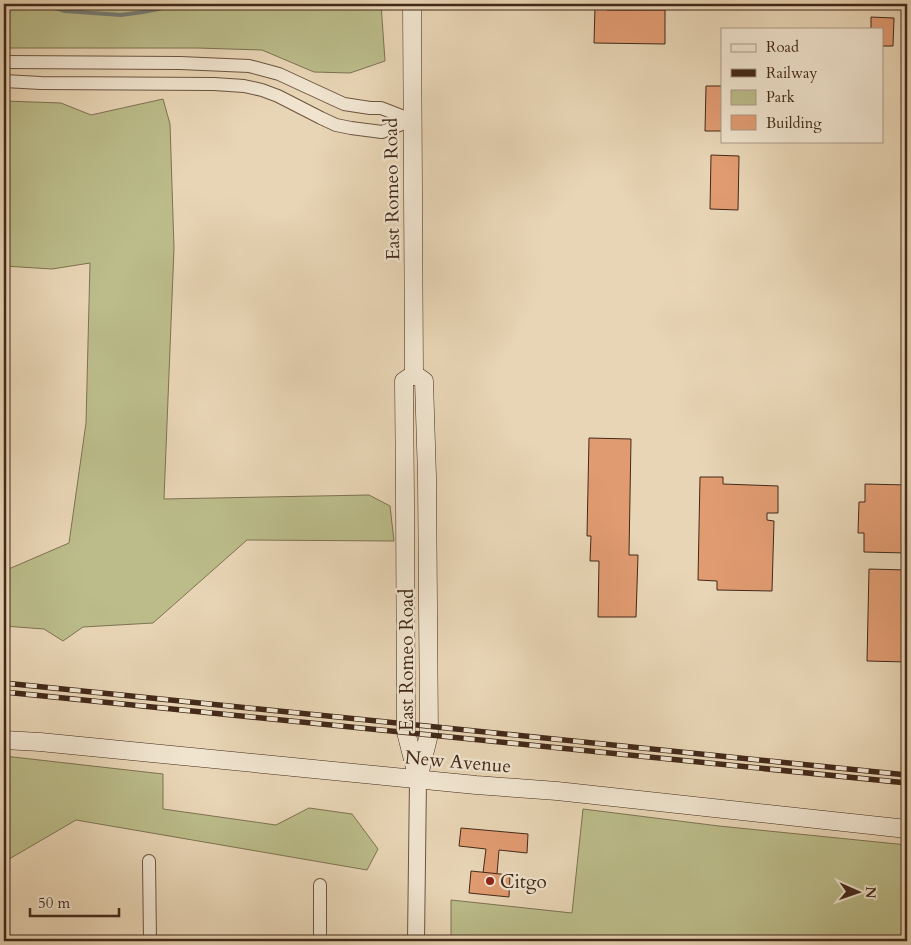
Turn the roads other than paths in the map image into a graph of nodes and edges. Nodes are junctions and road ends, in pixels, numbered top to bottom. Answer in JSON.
{"nodes":[{"id":1,"x":412,"y":4,"type":"edge"},
{"id":2,"x":4,"y":62,"type":"edge"},
{"id":3,"x":4,"y":81,"type":"edge"},
{"id":4,"x":412,"y":120,"type":"junction"},
{"id":5,"x":4,"y":740,"type":"edge"},
{"id":6,"x":418,"y":779,"type":"junction"},
{"id":7,"x":907,"y":829,"type":"edge"},
{"id":8,"x":149,"y":861,"type":"dead end"},
{"id":9,"x":320,"y":885,"type":"dead end"},
{"id":10,"x":150,"y":941,"type":"edge"},
{"id":11,"x":320,"y":941,"type":"edge"},
{"id":12,"x":416,"y":941,"type":"edge"}],
"edges":[{"from":1,"to":4,"type":"main road","name":"East Romeo Road"},
{"from":2,"to":4,"type":"street"},
{"from":3,"to":4,"type":"street"},
{"from":4,"to":6,"type":"main road","name":"East Romeo Road"},
{"from":5,"to":6,"type":"main road","name":"New Avenue"},
{"from":6,"to":7,"type":"main road","name":"New Avenue"},
{"from":6,"to":12,"type":"street"},
{"from":8,"to":10,"type":"street"},
{"from":9,"to":11,"type":"street"}]}
